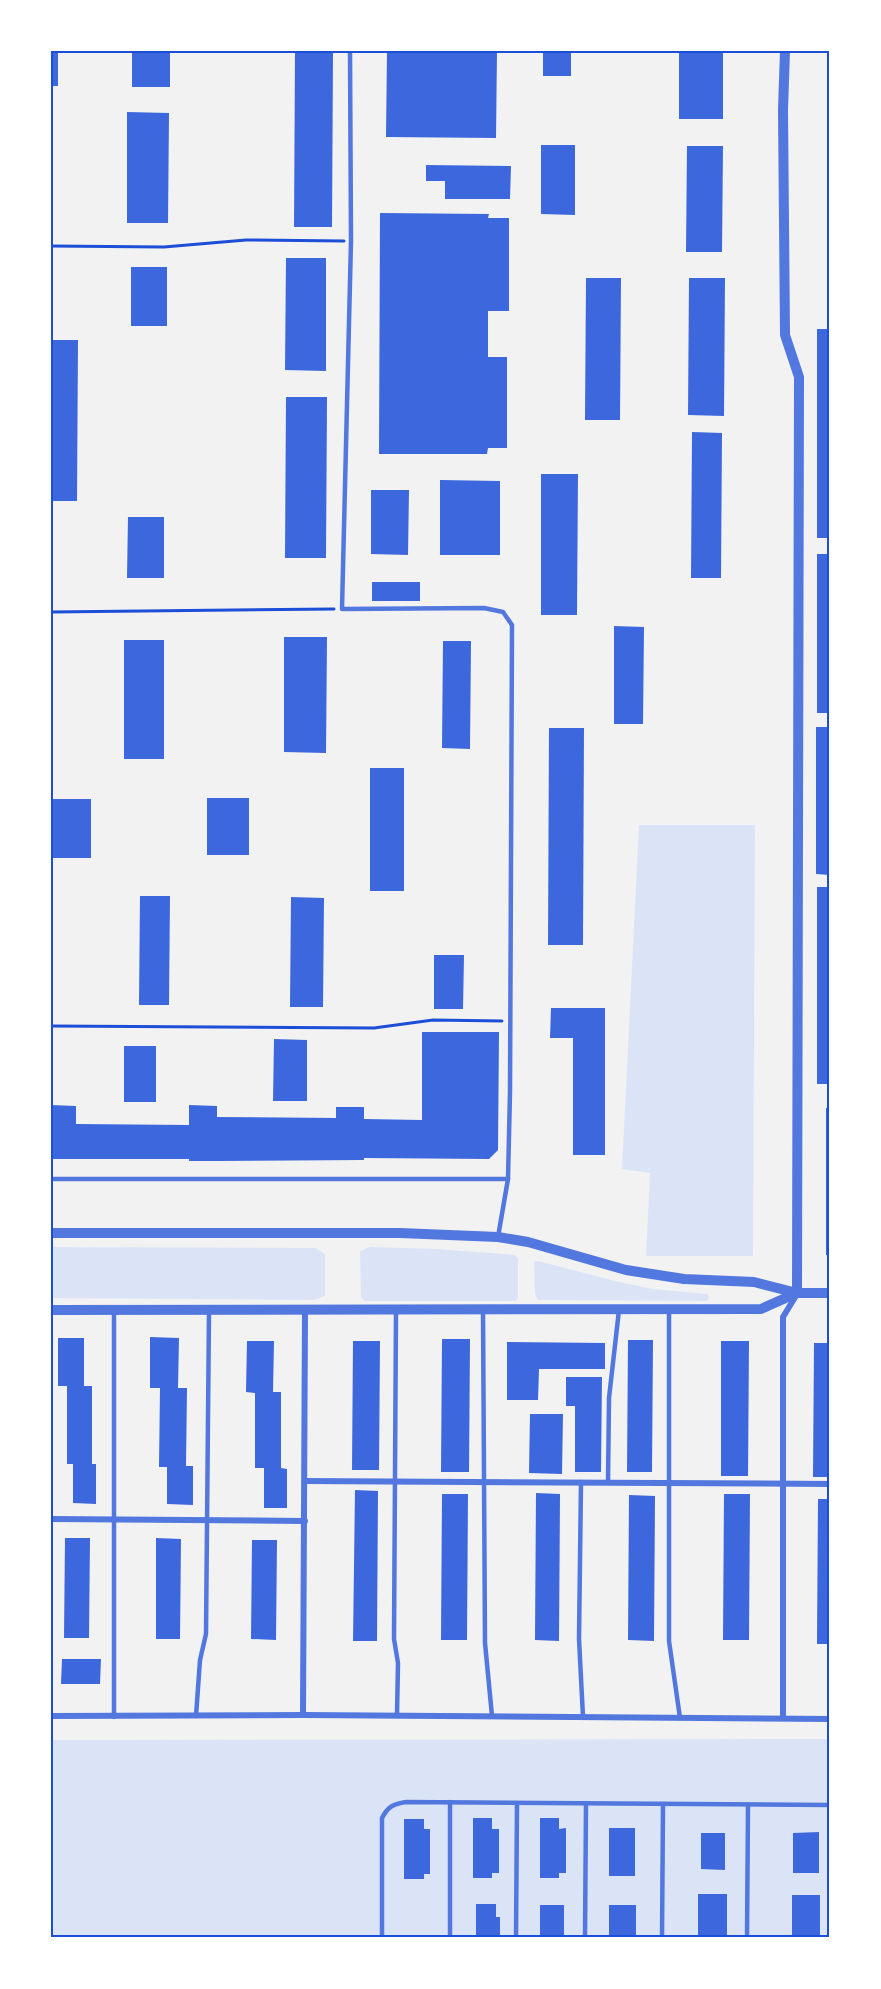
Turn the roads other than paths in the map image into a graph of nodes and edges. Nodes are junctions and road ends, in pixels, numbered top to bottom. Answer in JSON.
{"nodes":[{"id":1,"x":350,"y":51,"type":"edge"},
{"id":2,"x":785,"y":51,"type":"edge"},
{"id":3,"x":51,"y":1179,"type":"edge"},
{"id":4,"x":508,"y":1179,"type":"junction"},
{"id":5,"x":51,"y":1233,"type":"edge"},
{"id":6,"x":498,"y":1237,"type":"junction"},
{"id":7,"x":797,"y":1293,"type":"junction"},
{"id":8,"x":830,"y":1293,"type":"edge"},
{"id":9,"x":51,"y":1310,"type":"edge"},
{"id":10,"x":114,"y":1310,"type":"junction"},
{"id":11,"x":483,"y":1310,"type":"junction"},
{"id":12,"x":619,"y":1310,"type":"junction"},
{"id":13,"x":669,"y":1310,"type":"junction"},
{"id":14,"x":209,"y":1311,"type":"junction"},
{"id":15,"x":305,"y":1311,"type":"junction"},
{"id":16,"x":396,"y":1311,"type":"junction"},
{"id":17,"x":305,"y":1481,"type":"junction"},
{"id":18,"x":395,"y":1481,"type":"junction"},
{"id":19,"x":484,"y":1482,"type":"junction"},
{"id":20,"x":581,"y":1482,"type":"junction"},
{"id":21,"x":608,"y":1482,"type":"junction"},
{"id":22,"x":669,"y":1482,"type":"junction"},
{"id":23,"x":783,"y":1483,"type":"junction"},
{"id":24,"x":830,"y":1484,"type":"edge"},
{"id":25,"x":51,"y":1519,"type":"edge"},
{"id":26,"x":114,"y":1520,"type":"junction"},
{"id":27,"x":208,"y":1521,"type":"junction"},
{"id":28,"x":305,"y":1521,"type":"junction"},
{"id":29,"x":303,"y":1714,"type":"junction"},
{"id":30,"x":397,"y":1715,"type":"junction"},
{"id":31,"x":51,"y":1716,"type":"edge"},
{"id":32,"x":196,"y":1716,"type":"junction"},
{"id":33,"x":492,"y":1716,"type":"junction"},
{"id":34,"x":114,"y":1717,"type":"junction"},
{"id":35,"x":583,"y":1717,"type":"junction"},
{"id":36,"x":680,"y":1718,"type":"junction"},
{"id":37,"x":783,"y":1718,"type":"junction"},
{"id":38,"x":830,"y":1719,"type":"edge"},
{"id":39,"x":450,"y":1802,"type":"junction"},
{"id":40,"x":516,"y":1803,"type":"junction"},
{"id":41,"x":586,"y":1803,"type":"junction"},
{"id":42,"x":663,"y":1804,"type":"junction"},
{"id":43,"x":748,"y":1805,"type":"junction"},
{"id":44,"x":830,"y":1805,"type":"edge"},
{"id":45,"x":381,"y":1938,"type":"edge"},
{"id":46,"x":450,"y":1938,"type":"edge"},
{"id":47,"x":516,"y":1938,"type":"edge"},
{"id":48,"x":585,"y":1938,"type":"edge"},
{"id":49,"x":662,"y":1938,"type":"edge"},
{"id":50,"x":747,"y":1938,"type":"edge"}],
"edges":[{"from":1,"to":4,"type":"lane"},
{"from":2,"to":7,"type":"street"},
{"from":3,"to":4,"type":"lane"},
{"from":4,"to":6,"type":"lane"},
{"from":5,"to":6,"type":"street"},
{"from":6,"to":7,"type":"street"},
{"from":7,"to":8,"type":"street"},
{"from":7,"to":13,"type":"street"},
{"from":7,"to":23,"type":"street"},
{"from":9,"to":10,"type":"street"},
{"from":10,"to":14,"type":"street"},
{"from":10,"to":26,"type":"lane"},
{"from":11,"to":12,"type":"street"},
{"from":11,"to":16,"type":"street"},
{"from":11,"to":19,"type":"lane"},
{"from":12,"to":13,"type":"street"},
{"from":12,"to":21,"type":"lane"},
{"from":13,"to":22,"type":"lane"},
{"from":14,"to":15,"type":"street"},
{"from":14,"to":27,"type":"lane"},
{"from":15,"to":16,"type":"street"},
{"from":15,"to":17,"type":"street"},
{"from":16,"to":18,"type":"lane"},
{"from":17,"to":18,"type":"street"},
{"from":17,"to":28,"type":"street"},
{"from":18,"to":19,"type":"street"},
{"from":18,"to":30,"type":"lane"},
{"from":19,"to":20,"type":"street"},
{"from":19,"to":33,"type":"lane"},
{"from":20,"to":21,"type":"street"},
{"from":20,"to":35,"type":"lane"},
{"from":21,"to":22,"type":"street"},
{"from":22,"to":23,"type":"street"},
{"from":22,"to":36,"type":"lane"},
{"from":23,"to":24,"type":"street"},
{"from":23,"to":37,"type":"street"},
{"from":25,"to":26,"type":"street"},
{"from":26,"to":27,"type":"street"},
{"from":26,"to":34,"type":"lane"},
{"from":27,"to":28,"type":"street"},
{"from":27,"to":32,"type":"lane"},
{"from":28,"to":29,"type":"street"},
{"from":29,"to":30,"type":"street"},
{"from":29,"to":32,"type":"street"},
{"from":30,"to":33,"type":"street"},
{"from":31,"to":34,"type":"street"},
{"from":32,"to":34,"type":"street"},
{"from":33,"to":35,"type":"street"},
{"from":35,"to":36,"type":"street"},
{"from":36,"to":37,"type":"street"},
{"from":37,"to":38,"type":"street"},
{"from":39,"to":40,"type":"lane"},
{"from":39,"to":45,"type":"lane"},
{"from":39,"to":46,"type":"lane"},
{"from":40,"to":41,"type":"lane"},
{"from":40,"to":47,"type":"lane"},
{"from":41,"to":42,"type":"lane"},
{"from":41,"to":48,"type":"lane"},
{"from":42,"to":43,"type":"lane"},
{"from":42,"to":49,"type":"lane"},
{"from":43,"to":44,"type":"lane"},
{"from":43,"to":50,"type":"lane"}]}
